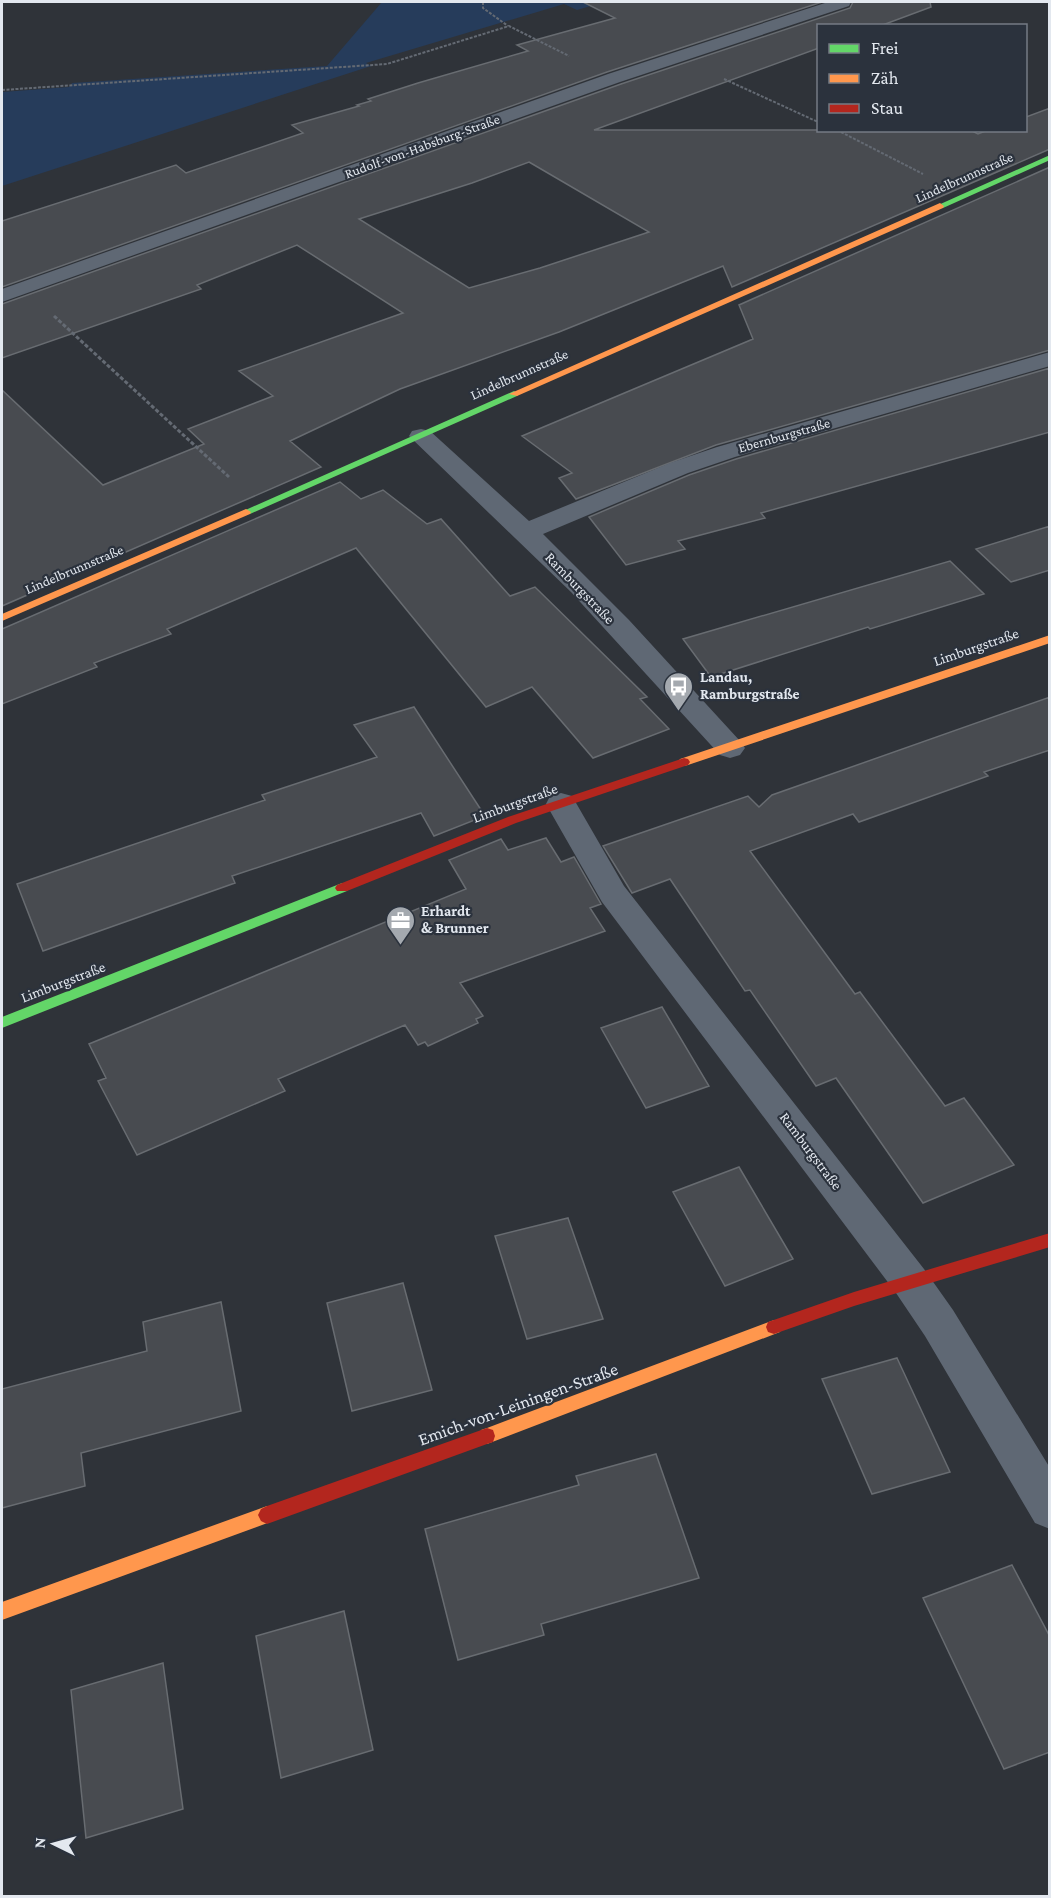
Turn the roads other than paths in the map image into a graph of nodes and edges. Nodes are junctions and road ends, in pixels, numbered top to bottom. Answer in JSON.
{"nodes":[{"id":1,"x":843,"y":2,"type":"edge"},
{"id":2,"x":1050,"y":157,"type":"edge"},
{"id":3,"x":2,"y":296,"type":"edge"},
{"id":4,"x":1050,"y":359,"type":"edge"},
{"id":5,"x":420,"y":436,"type":"junction"},
{"id":6,"x":526,"y":532,"type":"junction"},
{"id":7,"x":2,"y":618,"type":"edge"},
{"id":8,"x":1050,"y":639,"type":"edge"},
{"id":9,"x":730,"y":748,"type":"junction"},
{"id":10,"x":561,"y":804,"type":"junction"},
{"id":11,"x":2,"y":1023,"type":"edge"},
{"id":12,"x":1050,"y":1240,"type":"edge"},
{"id":13,"x":910,"y":1281,"type":"junction"},
{"id":14,"x":1050,"y":1508,"type":"edge"},
{"id":15,"x":2,"y":1611,"type":"edge"}],
"edges":[{"from":1,"to":3,"type":"street","name":"Rudolf-von-Habsburg-Straße"},
{"from":2,"to":5,"type":"street","name":"Lindelbrunnstraße"},
{"from":4,"to":6,"type":"street","name":"Ebernburgstraße"},
{"from":5,"to":6,"type":"street","name":"Ramburgstraße"},
{"from":5,"to":7,"type":"street","name":"Lindelbrunnstraße"},
{"from":6,"to":9,"type":"street","name":"Ramburgstraße"},
{"from":8,"to":9,"type":"street","name":"Limburgstraße"},
{"from":9,"to":10,"type":"street","name":"Limburgstraße"},
{"from":10,"to":11,"type":"street","name":"Limburgstraße"},
{"from":10,"to":13,"type":"street","name":"Ramburgstraße"},
{"from":12,"to":13,"type":"street","name":"Emich-von-Leiningen-Straße"},
{"from":13,"to":14,"type":"street","name":"Ramburgstraße"},
{"from":13,"to":15,"type":"street","name":"Emich-von-Leiningen-Straße"}]}
